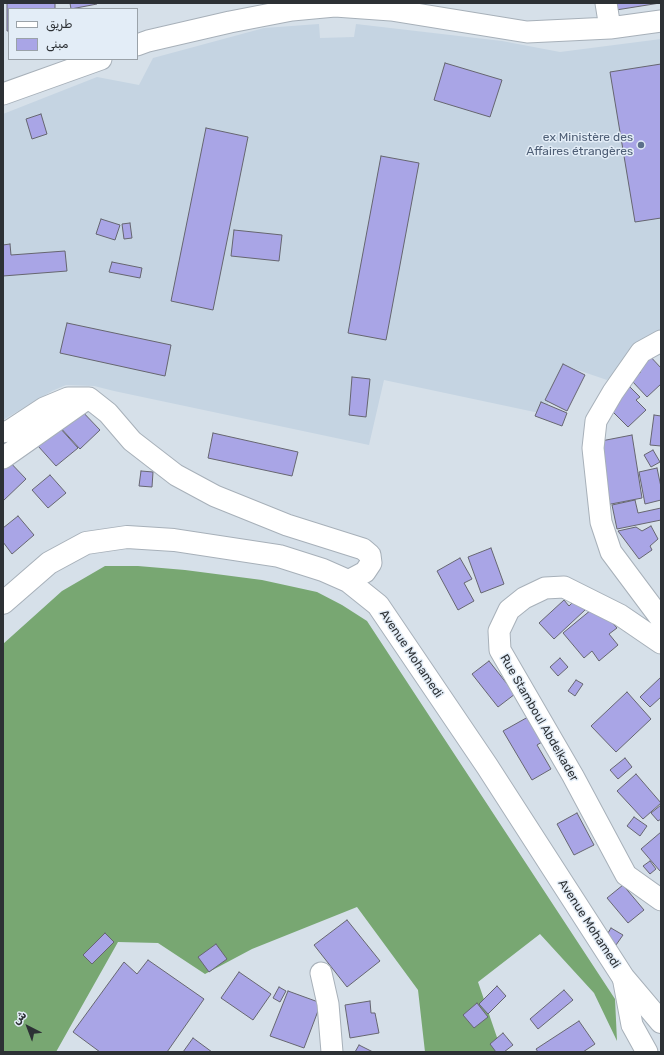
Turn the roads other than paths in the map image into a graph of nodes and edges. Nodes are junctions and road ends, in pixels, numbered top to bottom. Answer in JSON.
{"nodes":[{"id":1,"x":606,"y":3,"type":"edge"},
{"id":2,"x":661,"y":21,"type":"edge"},
{"id":3,"x":610,"y":28,"type":"junction"},
{"id":4,"x":138,"y":45,"type":"edge"},
{"id":5,"x":98,"y":60,"type":"edge"},
{"id":6,"x":3,"y":94,"type":"edge"},
{"id":7,"x":661,"y":341,"type":"edge"},
{"id":8,"x":89,"y":398,"type":"junction"},
{"id":9,"x":3,"y":432,"type":"edge"},
{"id":10,"x":3,"y":458,"type":"edge"},
{"id":11,"x":348,"y":581,"type":"junction"},
{"id":12,"x":3,"y":603,"type":"edge"},
{"id":13,"x":661,"y":619,"type":"edge"},
{"id":14,"x":661,"y":643,"type":"edge"},
{"id":15,"x":661,"y":900,"type":"edge"},
{"id":16,"x":321,"y":973,"type":"dead end"},
{"id":17,"x":623,"y":977,"type":"junction"},
{"id":18,"x":661,"y":1022,"type":"edge"},
{"id":19,"x":332,"y":1052,"type":"edge"},
{"id":20,"x":647,"y":1052,"type":"edge"}],
"edges":[{"from":1,"to":3,"type":"street"},
{"from":2,"to":3,"type":"street"},
{"from":3,"to":4,"type":"street"},
{"from":5,"to":6,"type":"street"},
{"from":7,"to":13,"type":"street"},
{"from":8,"to":9,"type":"street"},
{"from":8,"to":10,"type":"street"},
{"from":8,"to":11,"type":"street"},
{"from":11,"to":12,"type":"main road","name":"Avenue Mohamedi"},
{"from":11,"to":17,"type":"main road","name":"Avenue Mohamedi"},
{"from":14,"to":15,"type":"street","name":"Rue Stamboul Abdelkader"},
{"from":16,"to":19,"type":"street"},
{"from":17,"to":18,"type":"main road","name":"Avenue Mohamedi"},
{"from":17,"to":20,"type":"street"}]}
